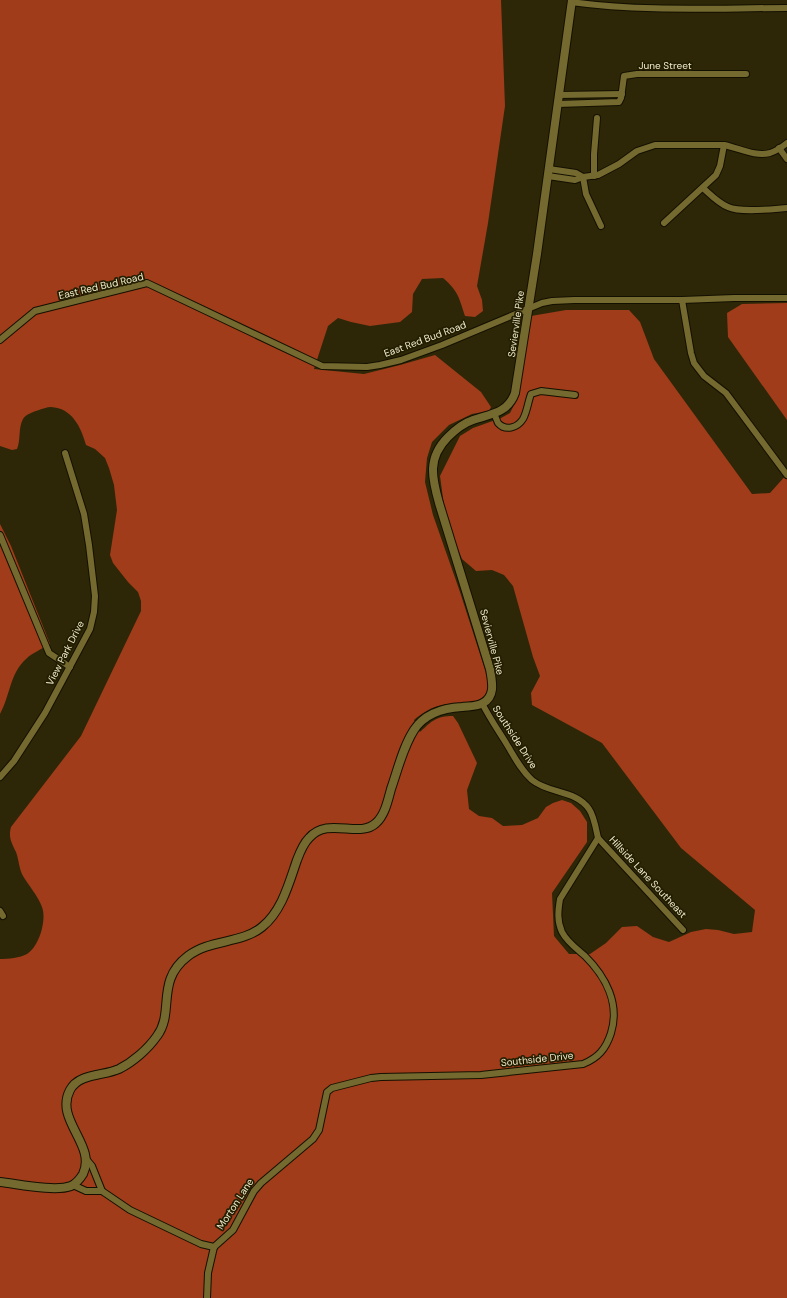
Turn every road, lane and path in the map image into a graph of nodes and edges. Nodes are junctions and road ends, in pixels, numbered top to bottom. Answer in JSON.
{"nodes":[{"id":1,"x":572,"y":1,"type":"edge"},
{"id":2,"x":787,"y":8,"type":"edge"},
{"id":3,"x":746,"y":74,"type":"dead end"},
{"id":4,"x":558,"y":100,"type":"junction"},
{"id":5,"x":597,"y":118,"type":"dead end"},
{"id":6,"x":787,"y":144,"type":"edge"},
{"id":7,"x":724,"y":146,"type":"junction"},
{"id":8,"x":779,"y":148,"type":"junction"},
{"id":9,"x":787,"y":159,"type":"edge"},
{"id":10,"x":548,"y":172,"type":"junction"},
{"id":11,"x":594,"y":176,"type":"junction"},
{"id":12,"x":583,"y":177,"type":"junction"},
{"id":13,"x":703,"y":188,"type":"junction"},
{"id":14,"x":787,"y":208,"type":"edge"},
{"id":15,"x":664,"y":223,"type":"dead end"},
{"id":16,"x":601,"y":226,"type":"dead end"},
{"id":17,"x":787,"y":298,"type":"edge"},
{"id":18,"x":682,"y":300,"type":"junction"},
{"id":19,"x":528,"y":309,"type":"junction"},
{"id":20,"x":0,"y":340,"type":"edge"},
{"id":21,"x":575,"y":395,"type":"dead end"},
{"id":22,"x":494,"y":414,"type":"junction"},
{"id":23,"x":65,"y":453,"type":"dead end"},
{"id":24,"x":787,"y":476,"type":"edge"},
{"id":25,"x":0,"y":535,"type":"edge"},
{"id":26,"x":70,"y":667,"type":"junction"},
{"id":27,"x":482,"y":703,"type":"junction"},
{"id":28,"x":0,"y":777,"type":"edge"},
{"id":29,"x":598,"y":838,"type":"junction"},
{"id":30,"x":683,"y":930,"type":"dead end"},
{"id":31,"x":327,"y":1092,"type":"joint"},
{"id":32,"x":87,"y":1160,"type":"junction"},
{"id":33,"x":0,"y":1182,"type":"edge"},
{"id":34,"x":73,"y":1185,"type":"junction"},
{"id":35,"x":102,"y":1191,"type":"junction"},
{"id":36,"x":214,"y":1247,"type":"junction"},
{"id":37,"x":207,"y":1298,"type":"edge"}],
"edges":[{"from":1,"to":2,"type":"street"},
{"from":1,"to":4,"type":"street","name":"Sevierville Pike"},
{"from":3,"to":4,"type":"street","name":"June Street"},
{"from":4,"to":10,"type":"street","name":"Sevierville Pike"},
{"from":5,"to":11,"type":"street"},
{"from":6,"to":8,"type":"street"},
{"from":7,"to":8,"type":"street"},
{"from":7,"to":11,"type":"street"},
{"from":7,"to":13,"type":"street"},
{"from":8,"to":9,"type":"street"},
{"from":10,"to":12,"type":"street"},
{"from":10,"to":19,"type":"street","name":"Sevierville Pike"},
{"from":11,"to":12,"type":"street"},
{"from":12,"to":16,"type":"street"},
{"from":13,"to":14,"type":"street"},
{"from":13,"to":15,"type":"street"},
{"from":17,"to":18,"type":"street","name":"East Red Bud Road"},
{"from":18,"to":19,"type":"street","name":"East Red Bud Road"},
{"from":18,"to":24,"type":"street"},
{"from":19,"to":20,"type":"street","name":"East Red Bud Road"},
{"from":19,"to":22,"type":"street","name":"Sevierville Pike"},
{"from":21,"to":22,"type":"street"},
{"from":22,"to":27,"type":"street","name":"Sevierville Pike"},
{"from":23,"to":26,"type":"street","name":"View Park Drive"},
{"from":25,"to":26,"type":"street"},
{"from":26,"to":28,"type":"street","name":"View Park Drive"},
{"from":27,"to":29,"type":"street","name":"Southside Drive"},
{"from":27,"to":32,"type":"street"},
{"from":29,"to":30,"type":"street","name":"Hillside Lane Southeast"},
{"from":29,"to":31,"type":"street","name":"Southside Drive"},
{"from":31,"to":36,"type":"street","name":"Morton Lane"},
{"from":32,"to":34,"type":"street"},
{"from":32,"to":35,"type":"street"},
{"from":33,"to":34,"type":"street"},
{"from":34,"to":35,"type":"street"},
{"from":35,"to":36,"type":"street"},
{"from":36,"to":37,"type":"street"}]}
